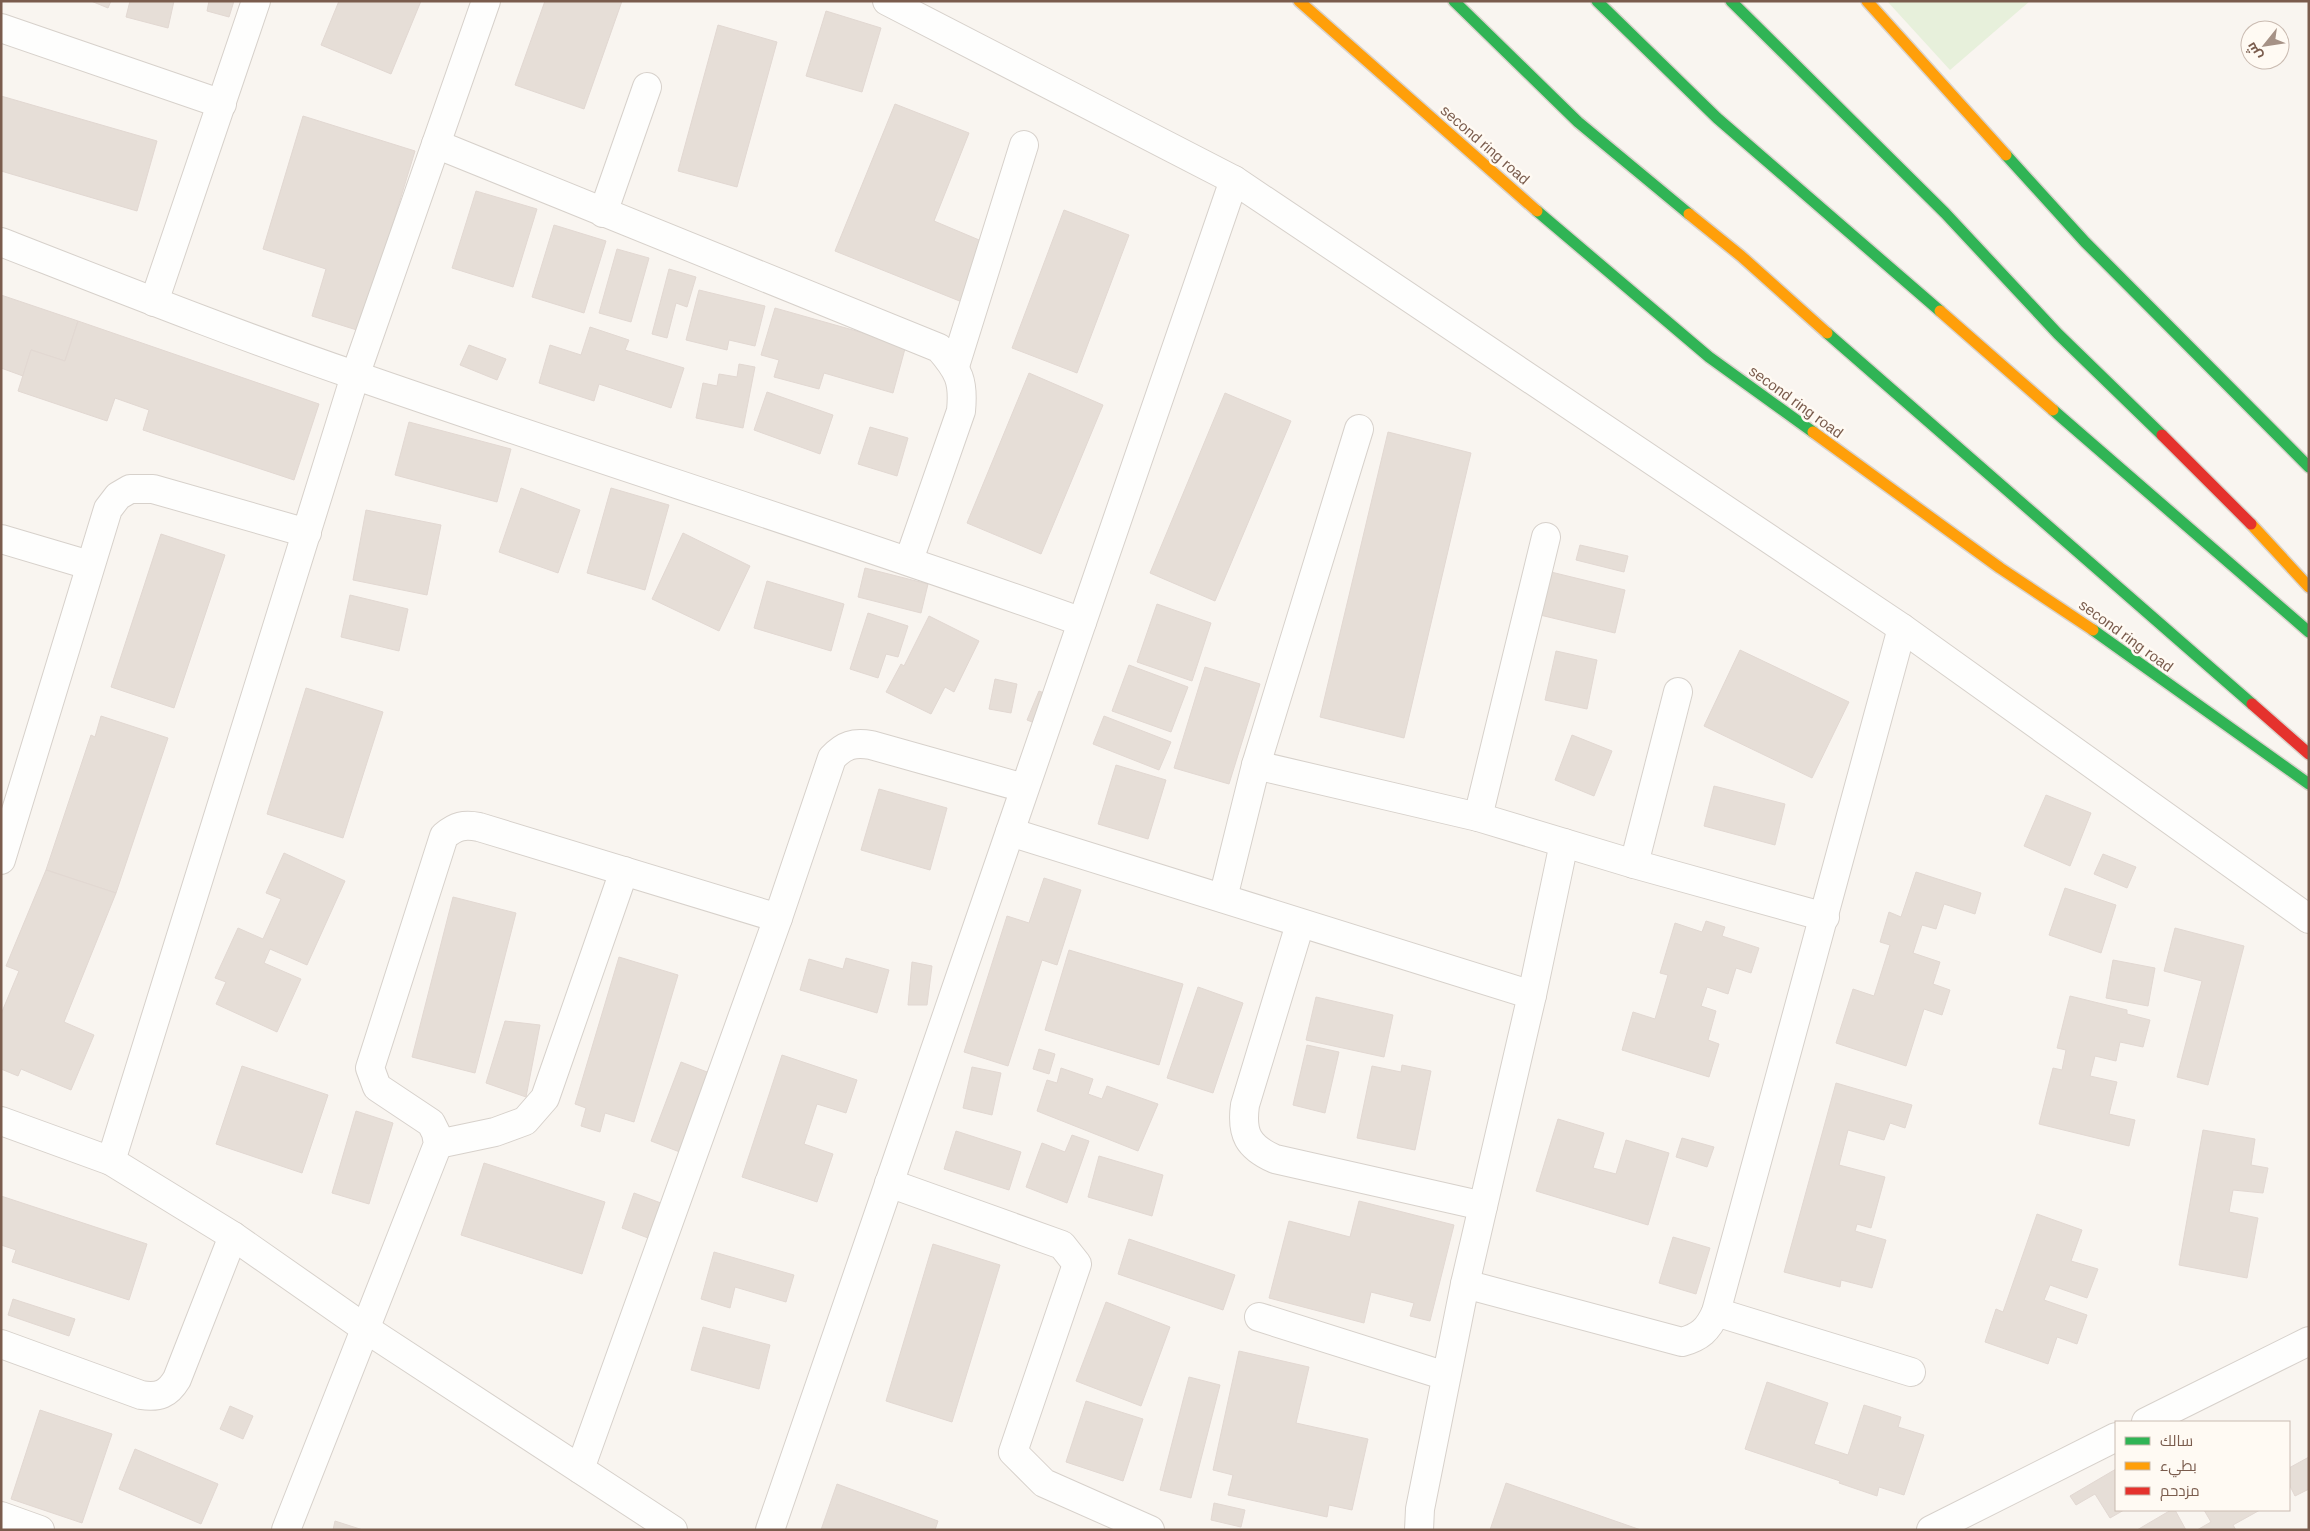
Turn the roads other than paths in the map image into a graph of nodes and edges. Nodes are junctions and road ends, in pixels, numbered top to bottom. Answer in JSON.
{"nodes":[{"id":1,"x":256,"y":1,"type":"edge"},
{"id":2,"x":486,"y":1,"type":"edge"},
{"id":3,"x":887,"y":1,"type":"edge"},
{"id":4,"x":1299,"y":1,"type":"edge"},
{"id":5,"x":1454,"y":1,"type":"edge"},
{"id":6,"x":1597,"y":1,"type":"edge"},
{"id":7,"x":1731,"y":1,"type":"edge"},
{"id":8,"x":1867,"y":1,"type":"edge"},
{"id":9,"x":1,"y":28,"type":"edge"},
{"id":10,"x":647,"y":87,"type":"dead end"},
{"id":11,"x":222,"y":104,"type":"junction"},
{"id":12,"x":436,"y":144,"type":"junction"},
{"id":13,"x":1024,"y":145,"type":"dead end"},
{"id":14,"x":1234,"y":180,"type":"junction"},
{"id":15,"x":603,"y":213,"type":"junction"},
{"id":16,"x":1,"y":242,"type":"edge"},
{"id":17,"x":154,"y":302,"type":"junction"},
{"id":18,"x":955,"y":366,"type":"junction"},
{"id":19,"x":356,"y":376,"type":"junction"},
{"id":20,"x":1359,"y":429,"type":"dead end"},
{"id":21,"x":2309,"y":467,"type":"edge"},
{"id":22,"x":307,"y":533,"type":"junction"},
{"id":23,"x":1546,"y":537,"type":"dead end"},
{"id":24,"x":1,"y":539,"type":"edge"},
{"id":25,"x":909,"y":560,"type":"junction"},
{"id":26,"x":89,"y":565,"type":"junction"},
{"id":27,"x":2309,"y":587,"type":"edge"},
{"id":28,"x":1082,"y":622,"type":"junction"},
{"id":29,"x":1902,"y":628,"type":"junction"},
{"id":30,"x":2309,"y":632,"type":"edge"},
{"id":31,"x":1678,"y":692,"type":"dead end"},
{"id":32,"x":2309,"y":754,"type":"edge"},
{"id":33,"x":1256,"y":765,"type":"junction"},
{"id":34,"x":2309,"y":784,"type":"edge"},
{"id":35,"x":1024,"y":788,"type":"junction"},
{"id":36,"x":1478,"y":817,"type":"junction"},
{"id":37,"x":1010,"y":832,"type":"junction"},
{"id":38,"x":1564,"y":844,"type":"junction"},
{"id":39,"x":1,"y":860,"type":"edge"},
{"id":40,"x":1634,"y":864,"type":"junction"},
{"id":41,"x":624,"y":871,"type":"junction"},
{"id":42,"x":1223,"y":898,"type":"junction"},
{"id":43,"x":778,"y":918,"type":"junction"},
{"id":44,"x":1824,"y":918,"type":"junction"},
{"id":45,"x":2309,"y":919,"type":"edge"},
{"id":46,"x":1300,"y":924,"type":"junction"},
{"id":47,"x":1532,"y":995,"type":"junction"},
{"id":48,"x":1,"y":1121,"type":"edge"},
{"id":49,"x":438,"y":1144,"type":"junction"},
{"id":50,"x":111,"y":1161,"type":"junction"},
{"id":51,"x":889,"y":1184,"type":"junction"},
{"id":52,"x":1483,"y":1206,"type":"junction"},
{"id":53,"x":233,"y":1236,"type":"junction"},
{"id":54,"x":1465,"y":1284,"type":"junction"},
{"id":55,"x":1716,"y":1312,"type":"junction"},
{"id":56,"x":1259,"y":1317,"type":"dead end"},
{"id":57,"x":366,"y":1329,"type":"junction"},
{"id":58,"x":2309,"y":1341,"type":"edge"},
{"id":59,"x":1,"y":1344,"type":"edge"},
{"id":60,"x":1911,"y":1372,"type":"dead end"},
{"id":61,"x":1446,"y":1376,"type":"junction"},
{"id":62,"x":2148,"y":1421,"type":"edge"},
{"id":63,"x":2115,"y":1438,"type":"edge"},
{"id":64,"x":580,"y":1469,"type":"junction"},
{"id":65,"x":1,"y":1516,"type":"edge"},
{"id":66,"x":40,"y":1530,"type":"edge"},
{"id":67,"x":286,"y":1530,"type":"edge"},
{"id":68,"x":673,"y":1530,"type":"edge"},
{"id":69,"x":770,"y":1530,"type":"edge"},
{"id":70,"x":1150,"y":1530,"type":"edge"},
{"id":71,"x":1419,"y":1530,"type":"edge"},
{"id":72,"x":1931,"y":1530,"type":"edge"}],
"edges":[{"from":1,"to":11,"type":"street"},
{"from":2,"to":12,"type":"street"},
{"from":3,"to":14,"type":"street"},
{"from":4,"to":34,"type":"main road","name":"second ring road"},
{"from":5,"to":32,"type":"main road"},
{"from":6,"to":30,"type":"main road"},
{"from":7,"to":27,"type":"main road"},
{"from":8,"to":21,"type":"main road"},
{"from":9,"to":11,"type":"street"},
{"from":10,"to":15,"type":"street"},
{"from":11,"to":17,"type":"street"},
{"from":12,"to":15,"type":"street"},
{"from":12,"to":19,"type":"street"},
{"from":13,"to":18,"type":"street"},
{"from":14,"to":28,"type":"street"},
{"from":14,"to":29,"type":"street"},
{"from":15,"to":18,"type":"street"},
{"from":16,"to":17,"type":"street"},
{"from":17,"to":19,"type":"street"},
{"from":18,"to":25,"type":"street"},
{"from":19,"to":22,"type":"street"},
{"from":19,"to":25,"type":"street"},
{"from":20,"to":33,"type":"street"},
{"from":22,"to":26,"type":"street"},
{"from":22,"to":50,"type":"street"},
{"from":23,"to":36,"type":"street"},
{"from":24,"to":26,"type":"street"},
{"from":25,"to":28,"type":"street"},
{"from":26,"to":39,"type":"street"},
{"from":28,"to":35,"type":"street"},
{"from":29,"to":44,"type":"street"},
{"from":29,"to":45,"type":"street"},
{"from":31,"to":40,"type":"street"},
{"from":33,"to":36,"type":"street"},
{"from":33,"to":42,"type":"street"},
{"from":35,"to":37,"type":"street"},
{"from":35,"to":43,"type":"street"},
{"from":36,"to":38,"type":"street"},
{"from":37,"to":42,"type":"street"},
{"from":37,"to":51,"type":"street"},
{"from":38,"to":40,"type":"street"},
{"from":38,"to":47,"type":"street"},
{"from":40,"to":44,"type":"street"},
{"from":41,"to":43,"type":"street"},
{"from":41,"to":49,"type":"street"},
{"from":41,"to":49,"type":"street"},
{"from":42,"to":46,"type":"street"},
{"from":43,"to":64,"type":"street"},
{"from":44,"to":55,"type":"street"},
{"from":46,"to":47,"type":"street"},
{"from":46,"to":52,"type":"street"},
{"from":47,"to":52,"type":"street"},
{"from":48,"to":50,"type":"street"},
{"from":49,"to":57,"type":"street"},
{"from":50,"to":53,"type":"street"},
{"from":51,"to":69,"type":"street"},
{"from":51,"to":70,"type":"street"},
{"from":52,"to":54,"type":"street"},
{"from":53,"to":57,"type":"street"},
{"from":53,"to":59,"type":"street"},
{"from":54,"to":55,"type":"street"},
{"from":54,"to":61,"type":"street"},
{"from":55,"to":60,"type":"street"},
{"from":56,"to":61,"type":"street"},
{"from":57,"to":64,"type":"street"},
{"from":57,"to":67,"type":"street"},
{"from":58,"to":62,"type":"street"},
{"from":61,"to":71,"type":"street"},
{"from":63,"to":72,"type":"street"},
{"from":64,"to":68,"type":"street"},
{"from":65,"to":66,"type":"street"}]}
